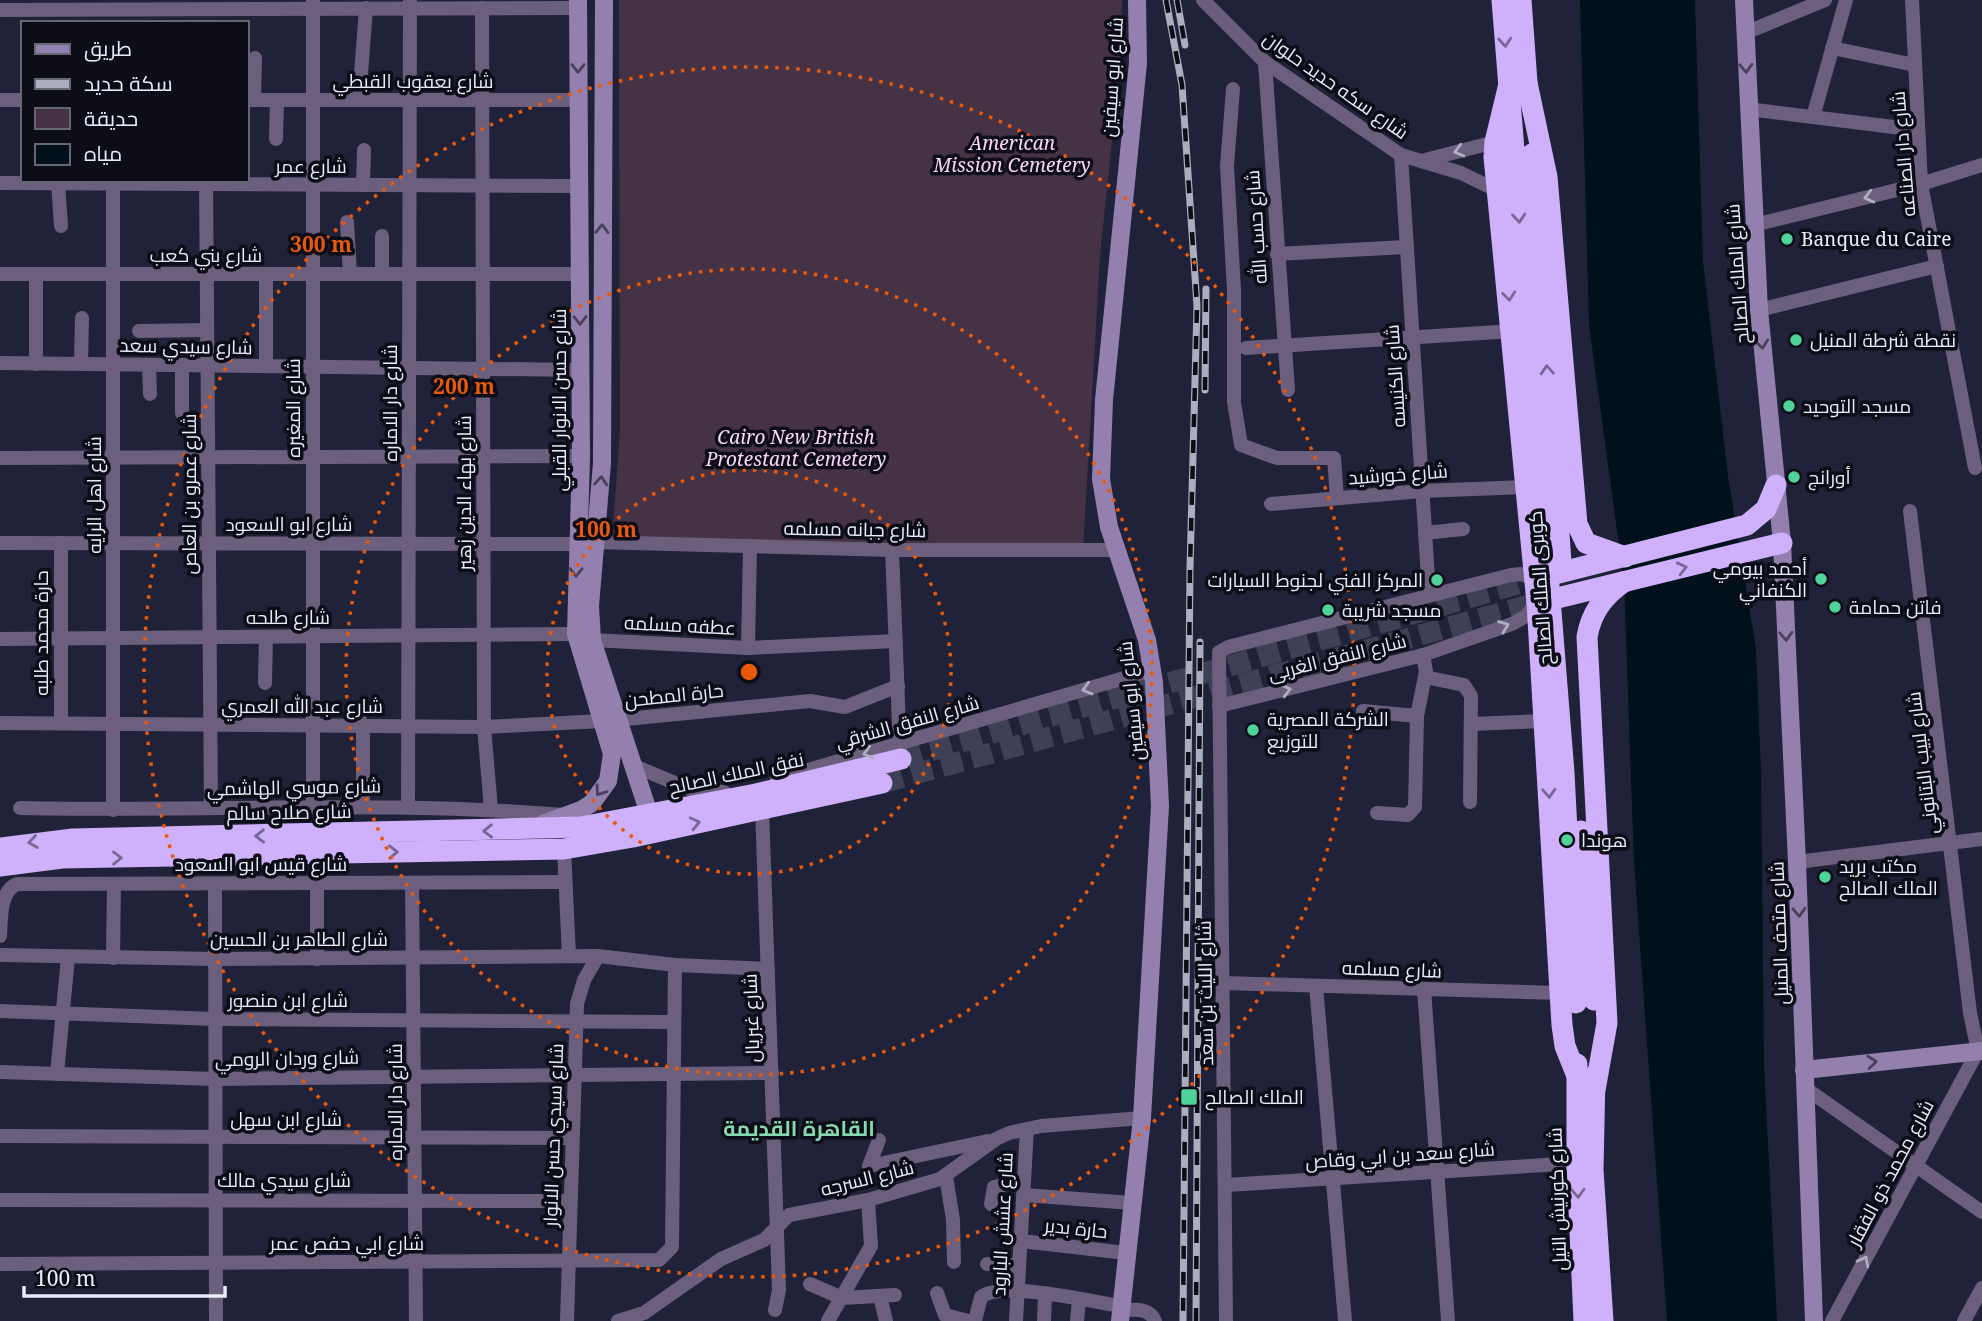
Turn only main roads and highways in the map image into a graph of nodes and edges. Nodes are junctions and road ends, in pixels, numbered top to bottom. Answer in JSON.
{"nodes":[{"id":1,"x":604,"y":0,"type":"edge"},
{"id":2,"x":1137,"y":0,"type":"edge"},
{"id":3,"x":1502,"y":0,"type":"edge"},
{"id":4,"x":1521,"y":0,"type":"edge"},
{"id":5,"x":1744,"y":0,"type":"edge"},
{"id":6,"x":578,"y":4,"type":"edge"},
{"id":7,"x":1518,"y":83,"type":"junction"},
{"id":8,"x":1573,"y":484,"type":"junction"},
{"id":9,"x":1776,"y":485,"type":"junction"},
{"id":10,"x":1528,"y":487,"type":"junction"},
{"id":11,"x":1744,"y":526,"type":"junction"},
{"id":12,"x":586,"y":543,"type":"junction"},
{"id":13,"x":1782,"y":543,"type":"junction"},
{"id":14,"x":1761,"y":549,"type":"junction"},
{"id":15,"x":1625,"y":557,"type":"junction"},
{"id":16,"x":1535,"y":579,"type":"junction"},
{"id":17,"x":1598,"y":598,"type":"junction"},
{"id":18,"x":1537,"y":603,"type":"junction"},
{"id":19,"x":1590,"y":689,"type":"junction"},
{"id":20,"x":1543,"y":695,"type":"junction"},
{"id":21,"x":610,"y":721,"type":"junction"},
{"id":22,"x":900,"y":752,"type":"tunnel mouth"},
{"id":23,"x":882,"y":783,"type":"tunnel mouth"},
{"id":24,"x":757,"y":796,"type":"junction"},
{"id":25,"x":652,"y":823,"type":"junction"},
{"id":26,"x":573,"y":834,"type":"junction"},
{"id":27,"x":0,"y":848,"type":"edge"},
{"id":28,"x":0,"y":866,"type":"edge"},
{"id":29,"x":1981,"y":1048,"type":"edge"},
{"id":30,"x":1804,"y":1070,"type":"junction"},
{"id":31,"x":1577,"y":1076,"type":"junction"},
{"id":32,"x":1595,"y":1090,"type":"junction"},
{"id":33,"x":1121,"y":1312,"type":"edge"},
{"id":34,"x":1584,"y":1321,"type":"edge"},
{"id":35,"x":1603,"y":1321,"type":"edge"},
{"id":36,"x":1814,"y":1321,"type":"edge"}],
"edges":[{"from":12,"to":1,"type":"main road","name":"شارع حسن الانوار القبلي","one_way":true},
{"from":2,"to":33,"type":"main road","name":"شارع ابو سيفين"},
{"from":3,"to":7,"type":"highway","one_way":true},
{"from":4,"to":7,"type":"highway"},
{"from":5,"to":9,"type":"main road","name":"شارع الملك الصالح","one_way":true},
{"from":6,"to":12,"type":"main road","name":"شارع حسن الانوار القبلي","one_way":true},
{"from":7,"to":8,"type":"highway"},
{"from":7,"to":10,"type":"highway","one_way":true},
{"from":7,"to":31,"type":"highway","name":"كوبرى الملك الصالح","one_way":true,"bridge":true},
{"from":32,"to":7,"type":"highway","name":"كوبرى الملك الصالح","one_way":true,"bridge":true},
{"from":8,"to":10,"type":"highway"},
{"from":8,"to":15,"type":"highway"},
{"from":9,"to":11,"type":"highway"},
{"from":9,"to":13,"type":"main road","name":"شارع الملك الصالح"},
{"from":10,"to":16,"type":"highway"},
{"from":11,"to":14,"type":"highway"},
{"from":11,"to":15,"type":"highway"},
{"from":12,"to":21,"type":"main road","name":"شارع حسن الانوار القبلي"},
{"from":13,"to":14,"type":"highway"},
{"from":13,"to":30,"type":"main road","name":"شارع متحف المنيل","one_way":true},
{"from":17,"to":14,"type":"highway","one_way":true},
{"from":15,"to":16,"type":"highway"},
{"from":16,"to":18,"type":"highway"},
{"from":17,"to":18,"type":"highway"},
{"from":17,"to":19,"type":"highway"},
{"from":18,"to":20,"type":"highway"},
{"from":19,"to":20,"type":"highway"},
{"from":19,"to":32,"type":"highway"},
{"from":20,"to":31,"type":"highway","one_way":true},
{"from":21,"to":25,"type":"main road","name":"شارع حسن الانوار القبلي"},
{"from":21,"to":26,"type":"main road","name":"شارع حسن الانوار القبلي","one_way":true},
{"from":22,"to":24,"type":"highway","name":"نفق الملك الصالح","one_way":true},
{"from":23,"to":24,"type":"highway","name":"نفق الملك الصالح"},
{"from":24,"to":25,"type":"highway","name":"نفق الملك الصالح"},
{"from":25,"to":26,"type":"highway","name":"نفق الملك الصالح"},
{"from":26,"to":27,"type":"highway","name":"شارع صلاح سالم","one_way":true},
{"from":28,"to":26,"type":"highway","one_way":true},
{"from":30,"to":29,"type":"main road","one_way":true},
{"from":30,"to":36,"type":"main road","name":"شارع متحف المنيل"},
{"from":31,"to":34,"type":"highway","name":"شارع كورنيش النيل","one_way":true},
{"from":32,"to":35,"type":"highway","name":"شارع كورنيش النيل"}]}
